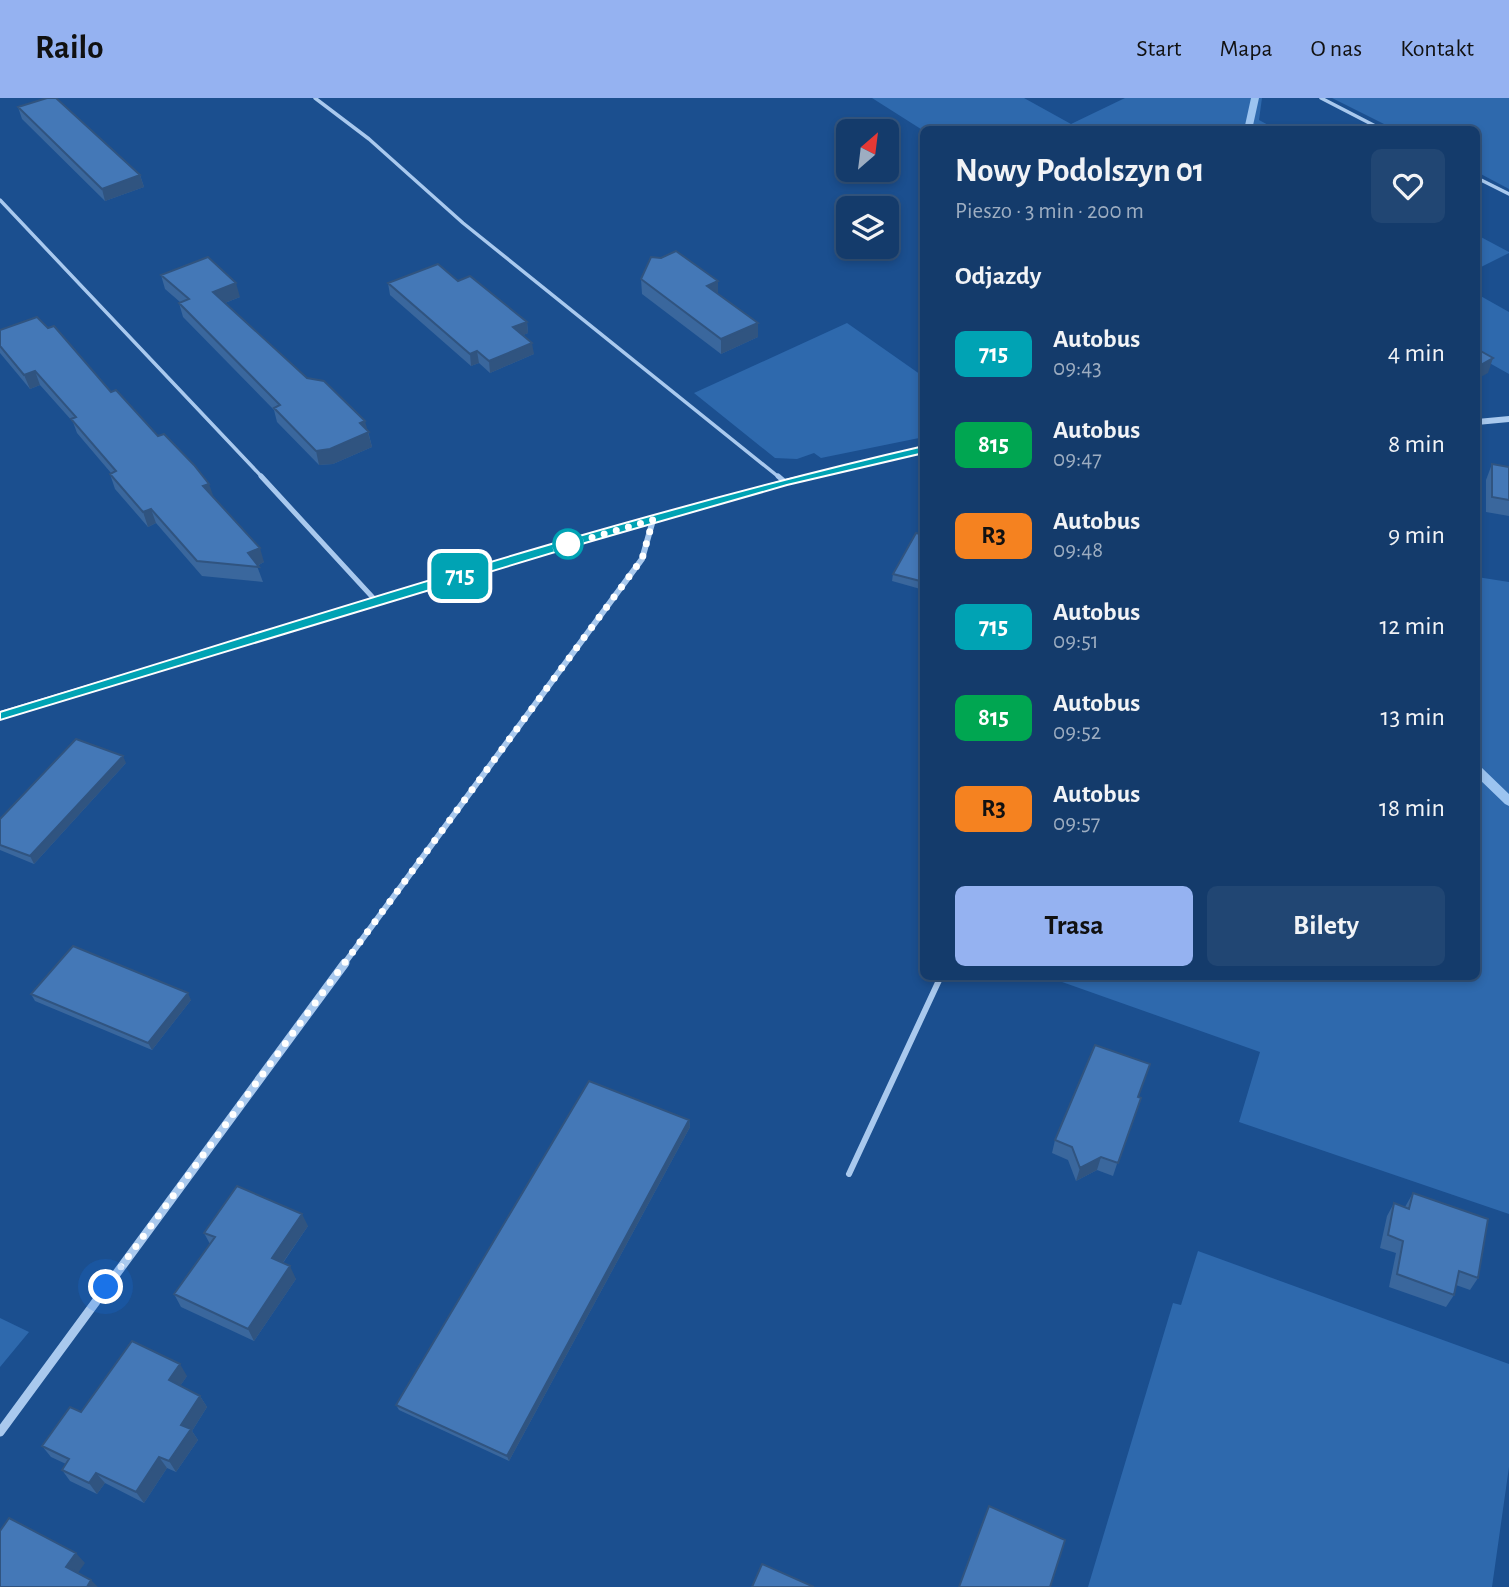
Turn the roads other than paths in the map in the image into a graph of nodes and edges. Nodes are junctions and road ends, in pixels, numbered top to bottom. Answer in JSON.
{"nodes":[{"id":1,"x":315,"y":98,"type":"edge"},
{"id":2,"x":1321,"y":98,"type":"edge"},
{"id":3,"x":1375,"y":126,"type":"edge"},
{"id":4,"x":1480,"y":180,"type":"edge"},
{"id":5,"x":1509,"y":194,"type":"edge"},
{"id":6,"x":0,"y":200,"type":"edge"},
{"id":7,"x":1509,"y":419,"type":"edge"},
{"id":8,"x":1480,"y":422,"type":"edge"},
{"id":9,"x":920,"y":451,"type":"edge"},
{"id":10,"x":785,"y":482,"type":"junction"},
{"id":11,"x":653,"y":520,"type":"junction"},
{"id":12,"x":376,"y":601,"type":"junction"},
{"id":13,"x":0,"y":715,"type":"edge"},
{"id":14,"x":939,"y":980,"type":"edge"},
{"id":15,"x":849,"y":1174,"type":"dead end"},
{"id":16,"x":0,"y":1432,"type":"edge"}],
"edges":[{"from":1,"to":10,"type":"lane"},
{"from":2,"to":3,"type":"lane"},
{"from":4,"to":5,"type":"lane"},
{"from":6,"to":12,"type":"lane"},
{"from":7,"to":8,"type":"street"},
{"from":9,"to":10,"type":"street"},
{"from":10,"to":11,"type":"street"},
{"from":11,"to":12,"type":"street"},
{"from":11,"to":16,"type":"street"},
{"from":12,"to":13,"type":"street"},
{"from":14,"to":15,"type":"lane"}]}
